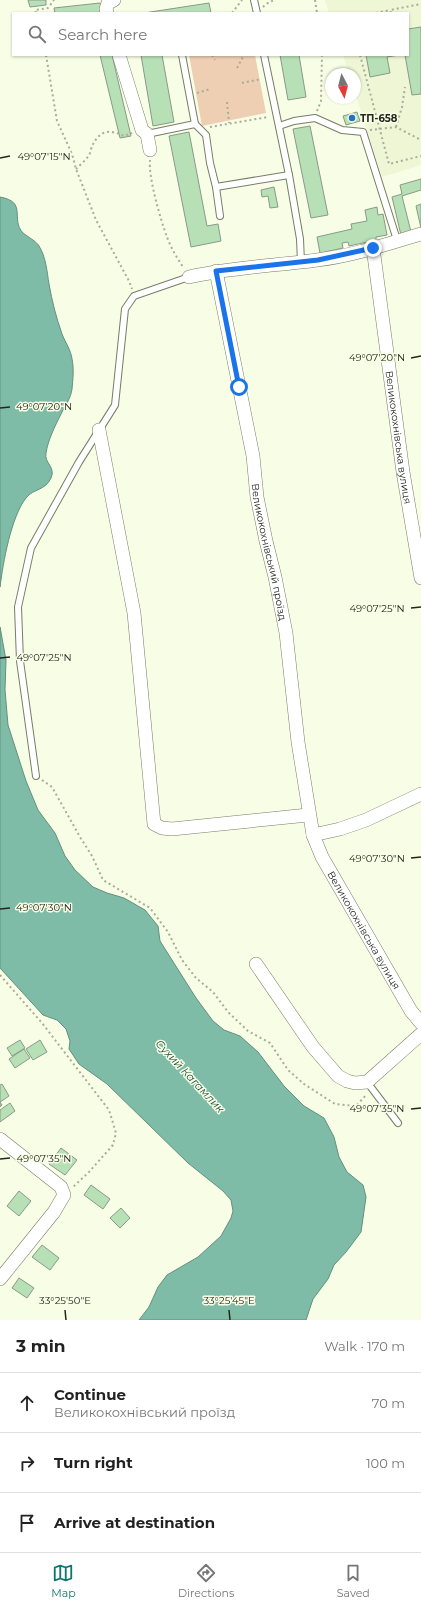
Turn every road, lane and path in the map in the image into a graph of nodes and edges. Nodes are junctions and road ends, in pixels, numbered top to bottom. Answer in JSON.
{"nodes":[{"id":1,"x":54,"y":0,"type":"edge"},
{"id":2,"x":114,"y":0,"type":"edge"},
{"id":3,"x":242,"y":0,"type":"edge"},
{"id":4,"x":254,"y":0,"type":"edge"},
{"id":5,"x":274,"y":0,"type":"edge"},
{"id":6,"x":315,"y":0,"type":"edge"},
{"id":7,"x":421,"y":4,"type":"edge"},
{"id":8,"x":262,"y":8,"type":"dead end"},
{"id":9,"x":36,"y":12,"type":"edge"},
{"id":10,"x":107,"y":12,"type":"edge"},
{"id":11,"x":233,"y":12,"type":"edge"},
{"id":12,"x":256,"y":12,"type":"edge"},
{"id":13,"x":317,"y":12,"type":"edge"},
{"id":14,"x":391,"y":12,"type":"edge"},
{"id":15,"x":46,"y":56,"type":"edge"},
{"id":16,"x":119,"y":56,"type":"edge"},
{"id":17,"x":182,"y":56,"type":"edge"},
{"id":18,"x":213,"y":56,"type":"edge"},
{"id":19,"x":244,"y":56,"type":"edge"},
{"id":20,"x":264,"y":56,"type":"edge"},
{"id":21,"x":322,"y":56,"type":"edge"},
{"id":22,"x":360,"y":56,"type":"edge"},
{"id":23,"x":215,"y":60,"type":"dead end"},
{"id":24,"x":238,"y":68,"type":"dead end"},
{"id":25,"x":268,"y":77,"type":"junction"},
{"id":26,"x":242,"y":83,"type":"dead end"},
{"id":27,"x":405,"y":87,"type":"dead end"},
{"id":28,"x":210,"y":89,"type":"dead end"},
{"id":29,"x":190,"y":95,"type":"junction"},
{"id":30,"x":227,"y":102,"type":"dead end"},
{"id":31,"x":277,"y":116,"type":"junction"},
{"id":32,"x":315,"y":118,"type":"junction"},
{"id":33,"x":229,"y":124,"type":"junction"},
{"id":34,"x":198,"y":126,"type":"junction"},
{"id":35,"x":279,"y":126,"type":"junction"},
{"id":36,"x":396,"y":127,"type":"junction"},
{"id":37,"x":381,"y":129,"type":"junction"},
{"id":38,"x":144,"y":132,"type":"junction"},
{"id":39,"x":365,"y":132,"type":"junction"},
{"id":40,"x":421,"y":140,"type":"edge"},
{"id":41,"x":150,"y":150,"type":"joint"},
{"id":42,"x":421,"y":156,"type":"edge"},
{"id":43,"x":76,"y":170,"type":"junction"},
{"id":44,"x":289,"y":175,"type":"junction"},
{"id":45,"x":216,"y":188,"type":"junction"},
{"id":46,"x":220,"y":216,"type":"dead end"},
{"id":47,"x":421,"y":234,"type":"edge"},
{"id":48,"x":397,"y":240,"type":"junction"},
{"id":49,"x":373,"y":248,"type":"junction"},
{"id":50,"x":301,"y":262,"type":"junction"},
{"id":51,"x":216,"y":271,"type":"junction"},
{"id":52,"x":189,"y":277,"type":"junction"},
{"id":53,"x":134,"y":296,"type":"junction"},
{"id":54,"x":99,"y":430,"type":"junction"},
{"id":55,"x":421,"y":578,"type":"edge"},
{"id":56,"x":36,"y":776,"type":"joint"},
{"id":57,"x":421,"y":794,"type":"edge"},
{"id":58,"x":308,"y":815,"type":"junction"},
{"id":59,"x":312,"y":835,"type":"junction"},
{"id":60,"x":256,"y":964,"type":"dead end"},
{"id":61,"x":0,"y":975,"type":"edge"},
{"id":62,"x":421,"y":1023,"type":"edge"},
{"id":63,"x":421,"y":1034,"type":"edge"},
{"id":64,"x":369,"y":1085,"type":"junction"},
{"id":65,"x":398,"y":1123,"type":"dead end"},
{"id":66,"x":0,"y":1139,"type":"edge"},
{"id":67,"x":64,"y":1195,"type":"junction"},
{"id":68,"x":0,"y":1279,"type":"edge"}],
"edges":[{"from":1,"to":9,"type":"path"},
{"from":2,"to":10,"type":"street"},
{"from":3,"to":11,"type":"path"},
{"from":4,"to":12,"type":"lane"},
{"from":5,"to":8,"type":"path"},
{"from":6,"to":13,"type":"path"},
{"from":7,"to":14,"type":"path"},
{"from":15,"to":43,"type":"path"},
{"from":16,"to":38,"type":"street"},
{"from":17,"to":29,"type":"lane"},
{"from":18,"to":23,"type":"path"},
{"from":19,"to":24,"type":"path"},
{"from":20,"to":25,"type":"lane"},
{"from":21,"to":32,"type":"path"},
{"from":22,"to":37,"type":"path"},
{"from":25,"to":26,"type":"path"},
{"from":25,"to":31,"type":"lane"},
{"from":27,"to":36,"type":"path"},
{"from":28,"to":29,"type":"path"},
{"from":29,"to":34,"type":"lane"},
{"from":30,"to":33,"type":"path"},
{"from":31,"to":33,"type":"path"},
{"from":31,"to":35,"type":"lane"},
{"from":32,"to":35,"type":"lane"},
{"from":32,"to":39,"type":"lane"},
{"from":33,"to":34,"type":"path"},
{"from":34,"to":38,"type":"lane"},
{"from":34,"to":45,"type":"lane"},
{"from":35,"to":44,"type":"lane"},
{"from":36,"to":37,"type":"path"},
{"from":36,"to":40,"type":"path"},
{"from":37,"to":39,"type":"path"},
{"from":37,"to":42,"type":"path"},
{"from":38,"to":41,"type":"street"},
{"from":38,"to":43,"type":"path"},
{"from":39,"to":48,"type":"lane"},
{"from":41,"to":52,"type":"path"},
{"from":43,"to":53,"type":"path"},
{"from":44,"to":45,"type":"lane"},
{"from":44,"to":50,"type":"lane"},
{"from":45,"to":46,"type":"lane"},
{"from":47,"to":48,"type":"street"},
{"from":48,"to":49,"type":"street"},
{"from":49,"to":50,"type":"street"},
{"from":49,"to":55,"type":"street","name":"Великокохнівська вулиця"},
{"from":50,"to":51,"type":"street"},
{"from":51,"to":52,"type":"street"},
{"from":51,"to":58,"type":"street","name":"Великокохнівський проїзд"},
{"from":52,"to":53,"type":"lane"},
{"from":53,"to":54,"type":"lane"},
{"from":54,"to":56,"type":"lane"},
{"from":54,"to":58,"type":"street"},
{"from":56,"to":64,"type":"path"},
{"from":57,"to":59,"type":"street"},
{"from":58,"to":59,"type":"street","name":"Великокохнівський проїзд"},
{"from":59,"to":62,"type":"street","name":"Великокохнівська вулиця"},
{"from":60,"to":64,"type":"street"},
{"from":61,"to":67,"type":"path"},
{"from":63,"to":64,"type":"street"},
{"from":64,"to":65,"type":"lane"},
{"from":66,"to":67,"type":"street"},
{"from":67,"to":68,"type":"street"}]}
